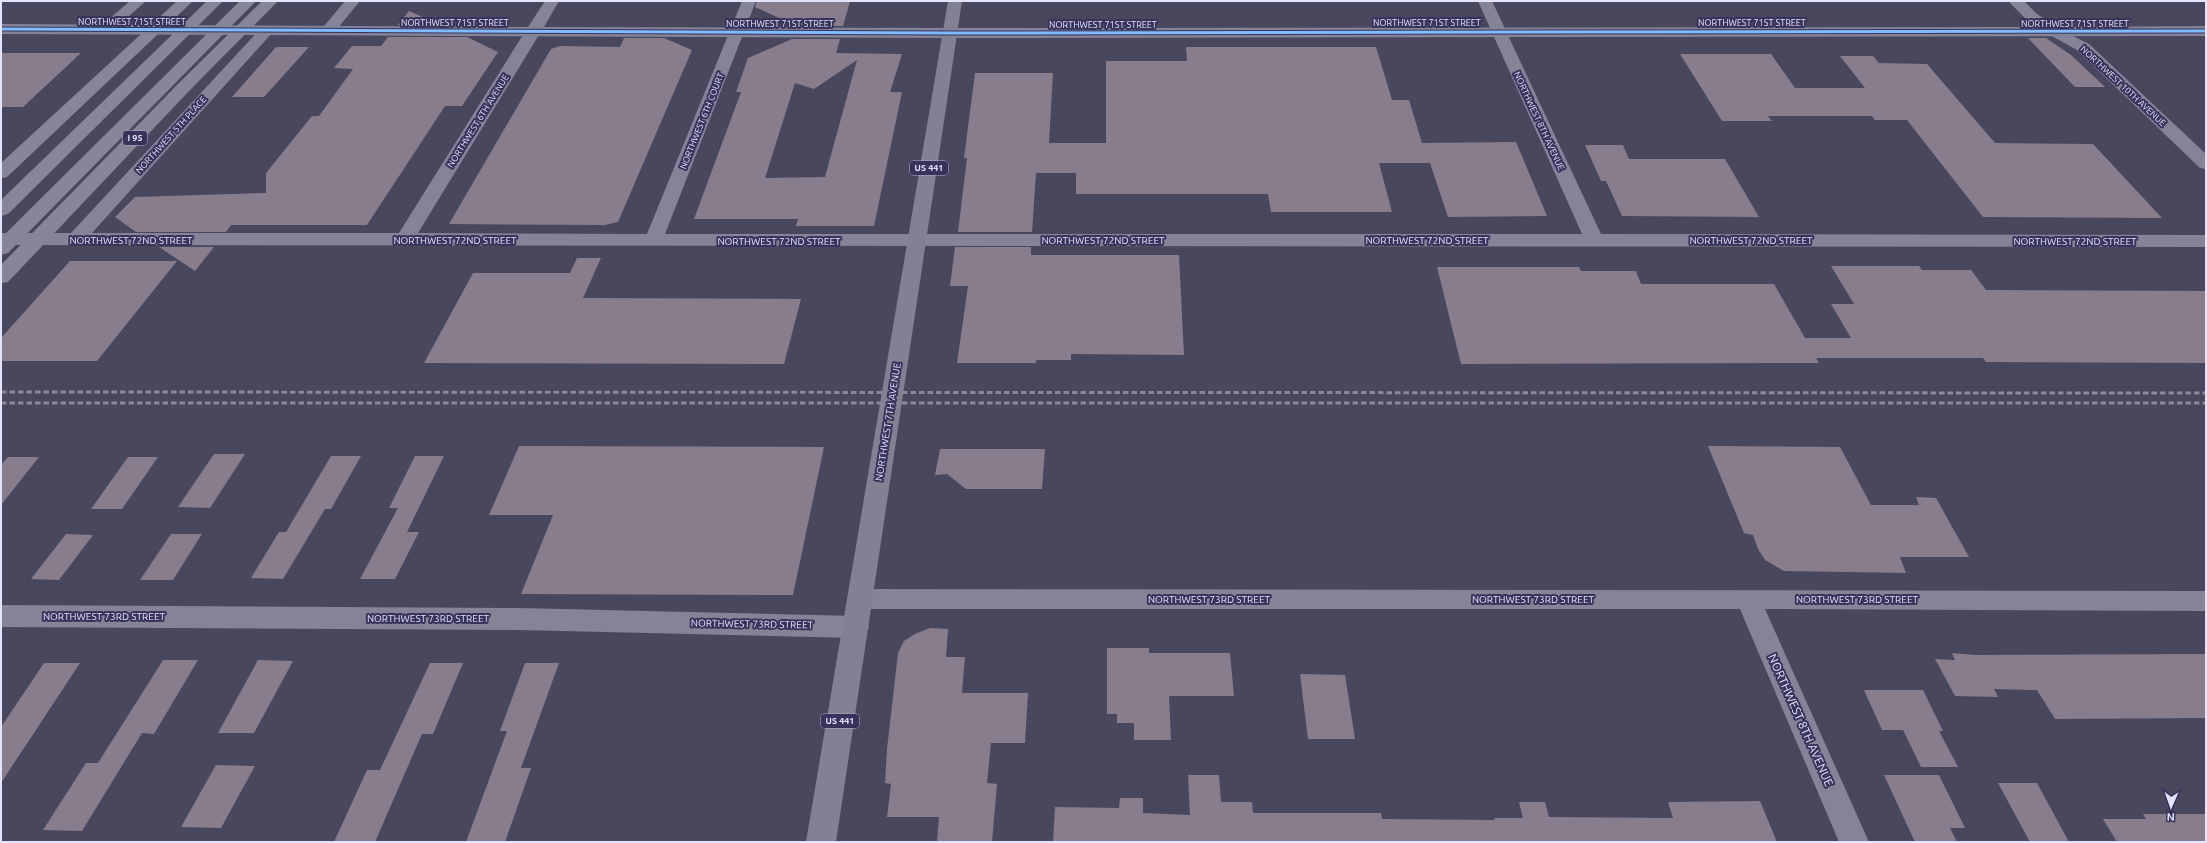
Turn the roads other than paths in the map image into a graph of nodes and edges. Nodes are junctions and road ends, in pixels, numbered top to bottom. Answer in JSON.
{"nodes":[{"id":1,"x":139,"y":1,"type":"edge"},
{"id":2,"x":186,"y":1,"type":"edge"},
{"id":3,"x":216,"y":1,"type":"edge"},
{"id":4,"x":249,"y":1,"type":"edge"},
{"id":5,"x":271,"y":1,"type":"edge"},
{"id":6,"x":353,"y":1,"type":"edge"},
{"id":7,"x":552,"y":1,"type":"edge"},
{"id":8,"x":749,"y":1,"type":"edge"},
{"id":9,"x":955,"y":1,"type":"edge"},
{"id":10,"x":1485,"y":1,"type":"edge"},
{"id":11,"x":2015,"y":1,"type":"edge"},
{"id":12,"x":1,"y":29,"type":"edge"},
{"id":13,"x":106,"y":29,"type":"junction"},
{"id":14,"x":266,"y":30,"type":"junction"},
{"id":15,"x":534,"y":30,"type":"junction"},
{"id":16,"x":328,"y":31,"type":"junction"},
{"id":17,"x":1498,"y":31,"type":"junction"},
{"id":18,"x":2206,"y":31,"type":"edge"},
{"id":19,"x":738,"y":32,"type":"junction"},
{"id":20,"x":2055,"y":32,"type":"junction"},
{"id":21,"x":950,"y":33,"type":"junction"},
{"id":22,"x":2206,"y":164,"type":"edge"},
{"id":23,"x":1,"y":173,"type":"edge"},
{"id":24,"x":1,"y":210,"type":"edge"},
{"id":25,"x":1,"y":239,"type":"edge"},
{"id":26,"x":76,"y":240,"type":"junction"},
{"id":27,"x":404,"y":240,"type":"junction"},
{"id":28,"x":1594,"y":240,"type":"junction"},
{"id":29,"x":653,"y":241,"type":"junction"},
{"id":30,"x":917,"y":241,"type":"junction"},
{"id":31,"x":2206,"y":241,"type":"edge"},
{"id":32,"x":1,"y":249,"type":"edge"},
{"id":33,"x":1,"y":277,"type":"edge"},
{"id":34,"x":1748,"y":598,"type":"junction"},
{"id":35,"x":860,"y":599,"type":"junction"},
{"id":36,"x":2206,"y":601,"type":"edge"},
{"id":37,"x":1,"y":616,"type":"edge"},
{"id":38,"x":856,"y":627,"type":"junction"},
{"id":39,"x":821,"y":842,"type":"edge"},
{"id":40,"x":1854,"y":842,"type":"edge"}],
"edges":[{"from":1,"to":13,"type":"street"},
{"from":2,"to":23,"type":"highway"},
{"from":3,"to":24,"type":"highway"},
{"from":4,"to":32,"type":"highway"},
{"from":5,"to":33,"type":"highway","number":"I 95"},
{"from":6,"to":16,"type":"street"},
{"from":7,"to":15,"type":"street","name":"NORTHWEST 6TH AVENUE"},
{"from":8,"to":19,"type":"street","name":"NORTHWEST 6TH COURT"},
{"from":9,"to":21,"type":"main road","name":"NORTHWEST 7TH AVENUE","number":"US 441"},
{"from":10,"to":17,"type":"street","name":"NORTHWEST 8TH AVENUE"},
{"from":11,"to":20,"type":"street","name":"NORTHWEST 10TH AVENUE"},
{"from":12,"to":13,"type":"street","name":"NORTHWEST 71ST STREET"},
{"from":13,"to":14,"type":"street","name":"NORTHWEST 71ST STREET"},
{"from":14,"to":16,"type":"street","name":"NORTHWEST 71ST STREET"},
{"from":14,"to":26,"type":"street","name":"NORTHWEST 5TH PLACE"},
{"from":15,"to":16,"type":"street","name":"NORTHWEST 71ST STREET"},
{"from":15,"to":19,"type":"street","name":"NORTHWEST 71ST STREET"},
{"from":15,"to":27,"type":"street","name":"NORTHWEST 6TH AVENUE"},
{"from":17,"to":20,"type":"street","name":"NORTHWEST 71ST STREET"},
{"from":17,"to":21,"type":"street","name":"NORTHWEST 71ST STREET"},
{"from":17,"to":28,"type":"street","name":"NORTHWEST 8TH AVENUE"},
{"from":18,"to":20,"type":"street","name":"NORTHWEST 71ST STREET"},
{"from":19,"to":21,"type":"street","name":"NORTHWEST 71ST STREET"},
{"from":19,"to":29,"type":"street","name":"NORTHWEST 6TH COURT"},
{"from":20,"to":22,"type":"street","name":"NORTHWEST 10TH AVENUE"},
{"from":21,"to":30,"type":"main road","name":"NORTHWEST 7TH AVENUE","number":"US 441"},
{"from":25,"to":26,"type":"street","name":"NORTHWEST 72ND STREET"},
{"from":26,"to":27,"type":"street","name":"NORTHWEST 72ND STREET"},
{"from":27,"to":29,"type":"street","name":"NORTHWEST 72ND STREET"},
{"from":28,"to":30,"type":"street","name":"NORTHWEST 72ND STREET"},
{"from":28,"to":31,"type":"street","name":"NORTHWEST 72ND STREET"},
{"from":29,"to":30,"type":"street","name":"NORTHWEST 72ND STREET"},
{"from":30,"to":35,"type":"main road","name":"NORTHWEST 7TH AVENUE","number":"US 441"},
{"from":34,"to":35,"type":"street","name":"NORTHWEST 73RD STREET"},
{"from":34,"to":36,"type":"street","name":"NORTHWEST 73RD STREET"},
{"from":34,"to":40,"type":"street","name":"NORTHWEST 8TH AVENUE"},
{"from":35,"to":38,"type":"main road","name":"NORTHWEST 7TH AVENUE","number":"US 441"},
{"from":37,"to":38,"type":"street","name":"NORTHWEST 73RD STREET"},
{"from":38,"to":39,"type":"main road","name":"NORTHWEST 7TH AVENUE","number":"US 441"}]}
